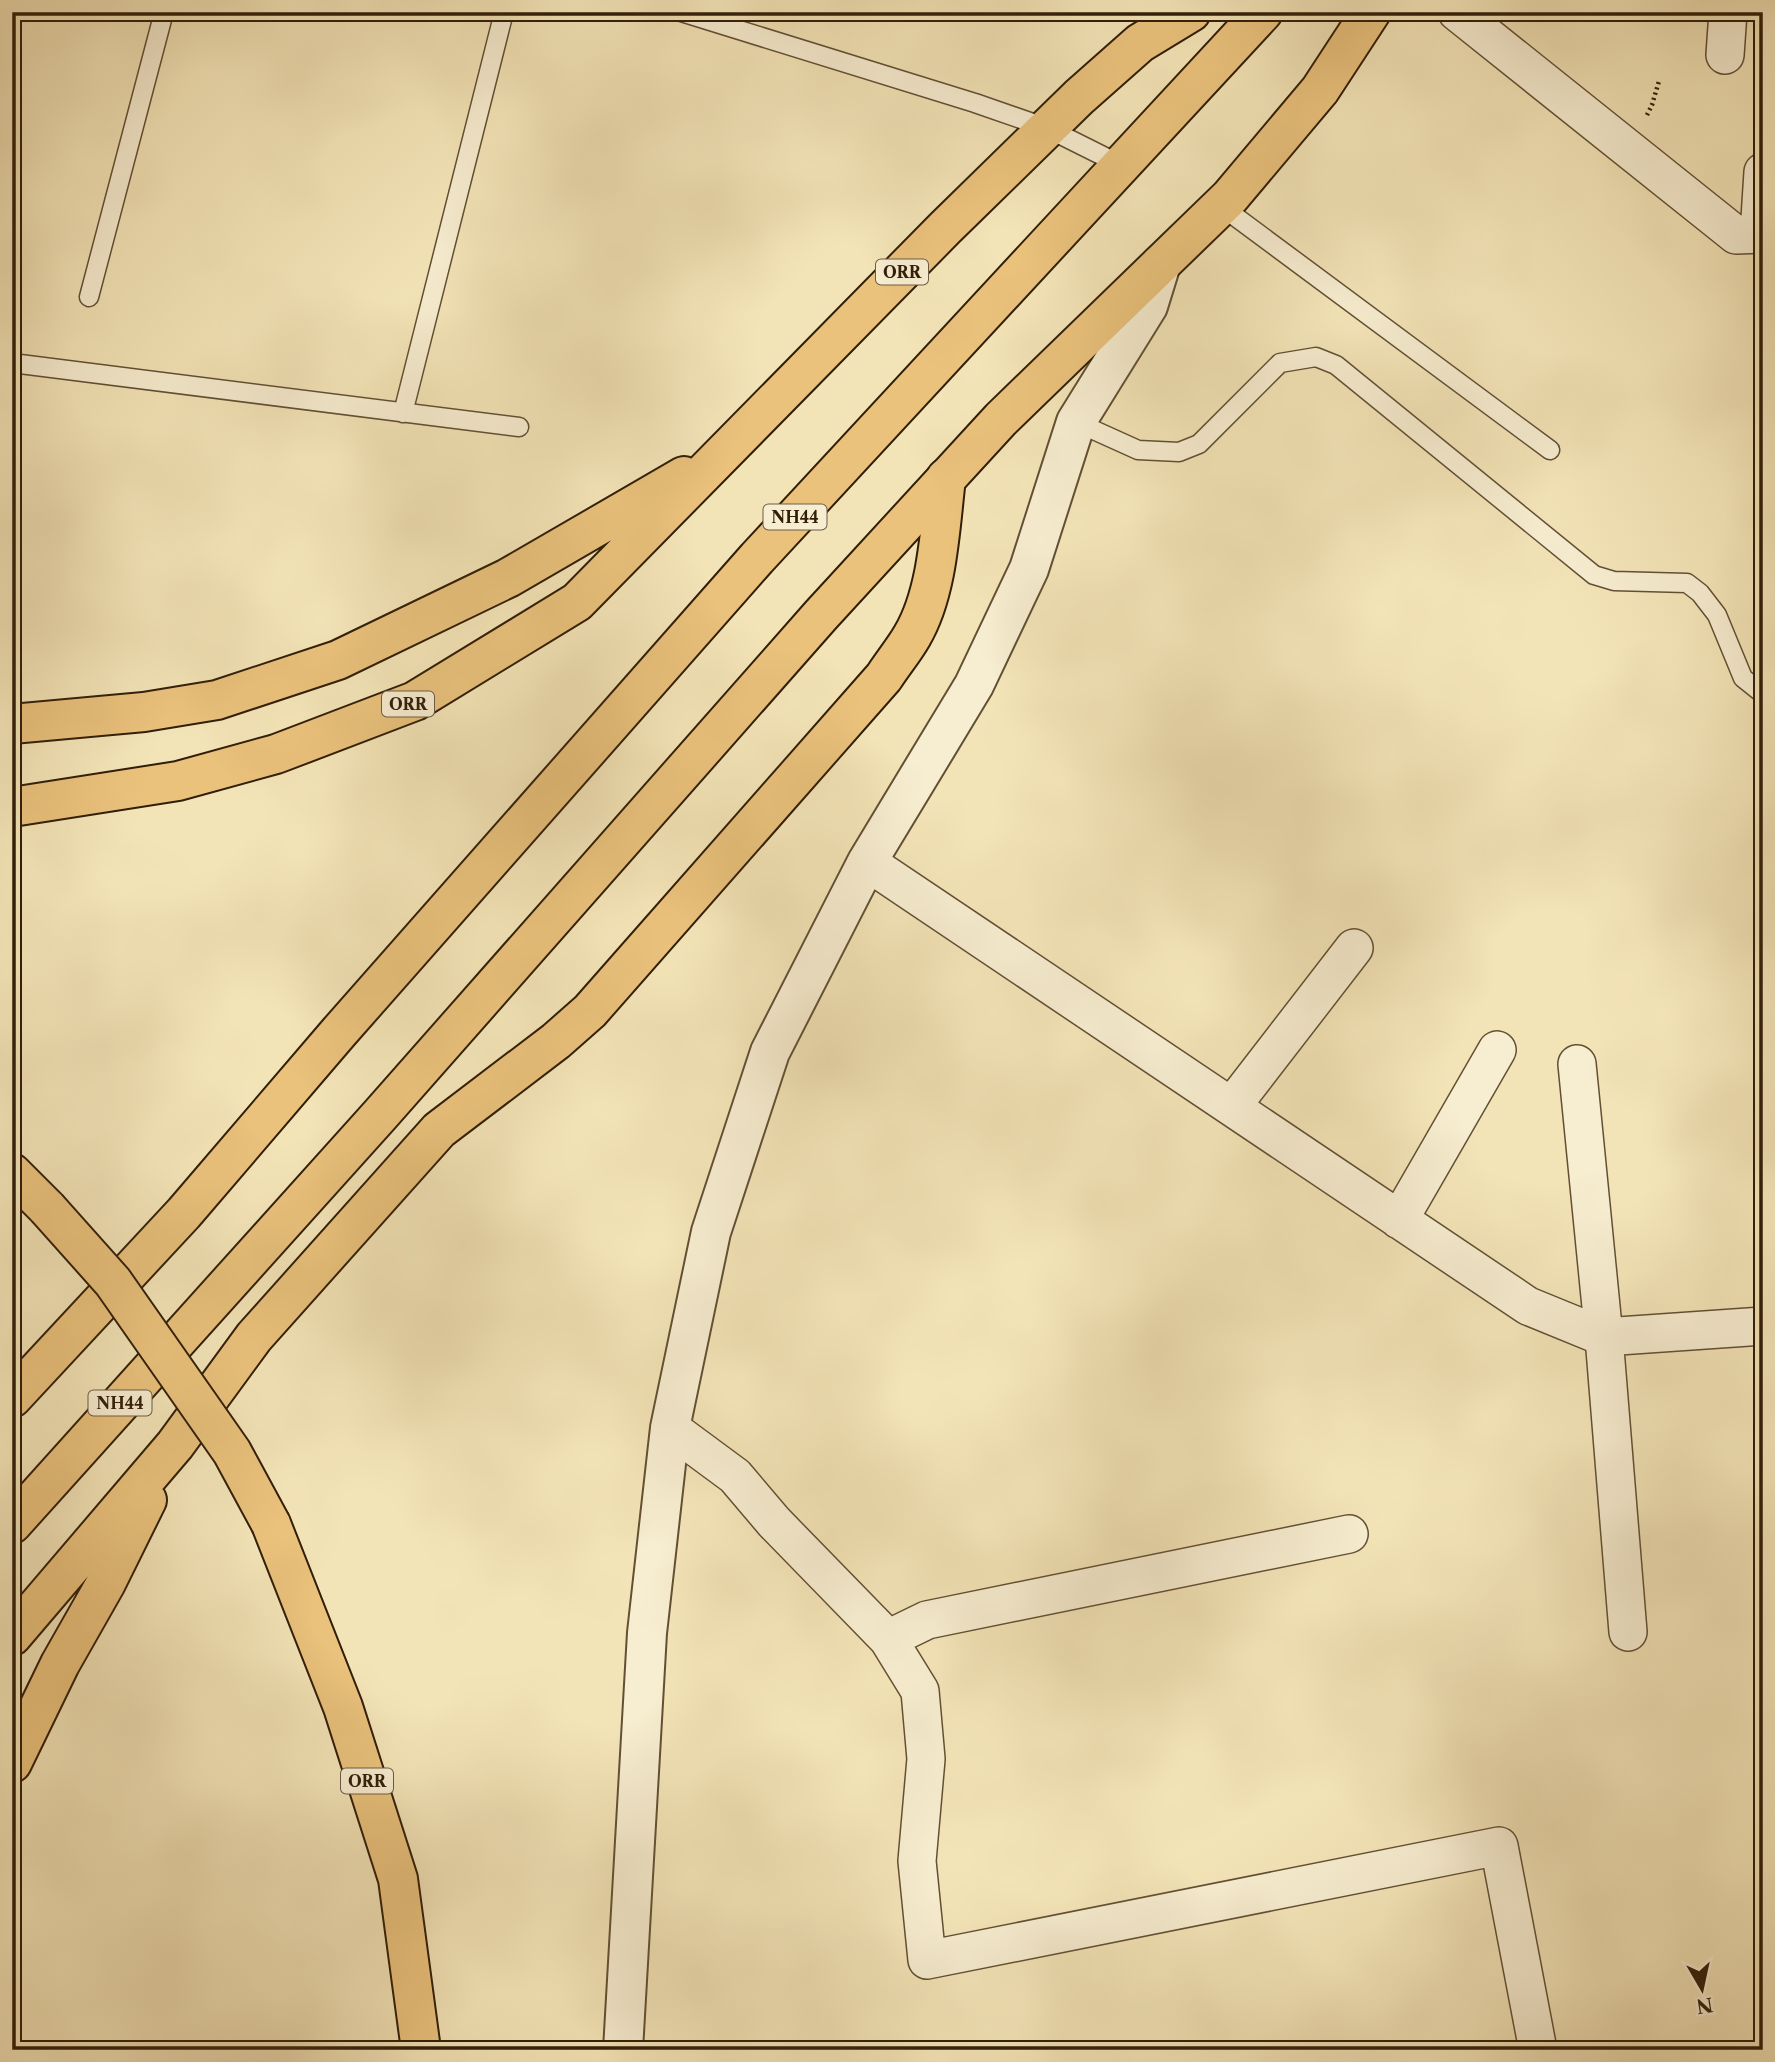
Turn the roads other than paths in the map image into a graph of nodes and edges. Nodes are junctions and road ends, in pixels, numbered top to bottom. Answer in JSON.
{"nodes":[{"id":1,"x":164,"y":12,"type":"edge"},
{"id":2,"x":504,"y":12,"type":"edge"},
{"id":3,"x":681,"y":12,"type":"edge"},
{"id":4,"x":1191,"y":12,"type":"edge"},
{"id":5,"x":1263,"y":12,"type":"edge"},
{"id":6,"x":1371,"y":12,"type":"edge"},
{"id":7,"x":1457,"y":12,"type":"edge"},
{"id":8,"x":1728,"y":12,"type":"edge"},
{"id":9,"x":1724,"y":55,"type":"dead end"},
{"id":10,"x":1047,"y":128,"type":"junction"},
{"id":11,"x":1121,"y":165,"type":"junction"},
{"id":12,"x":1763,"y":172,"type":"edge"},
{"id":13,"x":1221,"y":206,"type":"junction"},
{"id":14,"x":1761,"y":234,"type":"edge"},
{"id":15,"x":1161,"y":264,"type":"junction"},
{"id":16,"x":89,"y":298,"type":"dead end"},
{"id":17,"x":12,"y":363,"type":"edge"},
{"id":18,"x":403,"y":413,"type":"junction"},
{"id":19,"x":1076,"y":422,"type":"junction"},
{"id":20,"x":519,"y":427,"type":"dead end"},
{"id":21,"x":1550,"y":450,"type":"dead end"},
{"id":22,"x":728,"y":451,"type":"junction"},
{"id":23,"x":946,"y":478,"type":"junction"},
{"id":24,"x":1763,"y":694,"type":"edge"},
{"id":25,"x":12,"y":724,"type":"edge"},
{"id":26,"x":12,"y":807,"type":"edge"},
{"id":27,"x":867,"y":862,"type":"junction"},
{"id":28,"x":1354,"y":948,"type":"dead end"},
{"id":29,"x":1497,"y":1050,"type":"dead end"},
{"id":30,"x":1577,"y":1064,"type":"dead end"},
{"id":31,"x":1232,"y":1107,"type":"junction"},
{"id":32,"x":12,"y":1173,"type":"edge"},
{"id":33,"x":1399,"y":1220,"type":"junction"},
{"id":34,"x":1763,"y":1326,"type":"edge"},
{"id":35,"x":1604,"y":1337,"type":"junction"},
{"id":36,"x":12,"y":1398,"type":"edge"},
{"id":37,"x":670,"y":1428,"type":"junction"},
{"id":38,"x":175,"y":1445,"type":"junction"},
{"id":39,"x":12,"y":1524,"type":"edge"},
{"id":40,"x":1349,"y":1534,"type":"dead end"},
{"id":41,"x":1628,"y":1633,"type":"dead end"},
{"id":42,"x":12,"y":1636,"type":"edge"},
{"id":43,"x":888,"y":1639,"type":"junction"},
{"id":44,"x":12,"y":1763,"type":"edge"},
{"id":45,"x":421,"y":2050,"type":"edge"},
{"id":46,"x":623,"y":2050,"type":"edge"},
{"id":47,"x":1538,"y":2050,"type":"edge"}],
"edges":[{"from":1,"to":16,"type":"lane"},
{"from":2,"to":18,"type":"lane"},
{"from":3,"to":10,"type":"lane"},
{"from":4,"to":10,"type":"highway","number":"ORR"},
{"from":5,"to":11,"type":"highway","number":"NH44"},
{"from":6,"to":13,"type":"highway","number":"NH44"},
{"from":7,"to":14,"type":"street"},
{"from":8,"to":9,"type":"street"},
{"from":10,"to":11,"type":"lane"},
{"from":10,"to":22,"type":"highway","number":"ORR"},
{"from":11,"to":36,"type":"highway","number":"NH44"},
{"from":12,"to":14,"type":"street"},
{"from":13,"to":15,"type":"highway","number":"NH44"},
{"from":13,"to":21,"type":"lane"},
{"from":15,"to":19,"type":"street","number":"NH44"},
{"from":15,"to":23,"type":"highway","number":"NH44"},
{"from":17,"to":18,"type":"lane"},
{"from":18,"to":20,"type":"lane"},
{"from":19,"to":24,"type":"lane"},
{"from":19,"to":27,"type":"street"},
{"from":22,"to":25,"type":"highway","number":"ORR"},
{"from":22,"to":26,"type":"highway","number":"ORR"},
{"from":23,"to":38,"type":"highway"},
{"from":23,"to":39,"type":"highway","number":"NH44"},
{"from":27,"to":31,"type":"street"},
{"from":27,"to":37,"type":"street"},
{"from":28,"to":31,"type":"street"},
{"from":29,"to":33,"type":"street"},
{"from":30,"to":35,"type":"street"},
{"from":31,"to":33,"type":"street"},
{"from":32,"to":45,"type":"highway","number":"ORR","bridge":true},
{"from":33,"to":35,"type":"street"},
{"from":34,"to":35,"type":"street"},
{"from":35,"to":41,"type":"street"},
{"from":37,"to":43,"type":"street"},
{"from":37,"to":46,"type":"street"},
{"from":38,"to":42,"type":"highway"},
{"from":38,"to":44,"type":"highway"},
{"from":40,"to":43,"type":"street"},
{"from":43,"to":47,"type":"street"}]}
